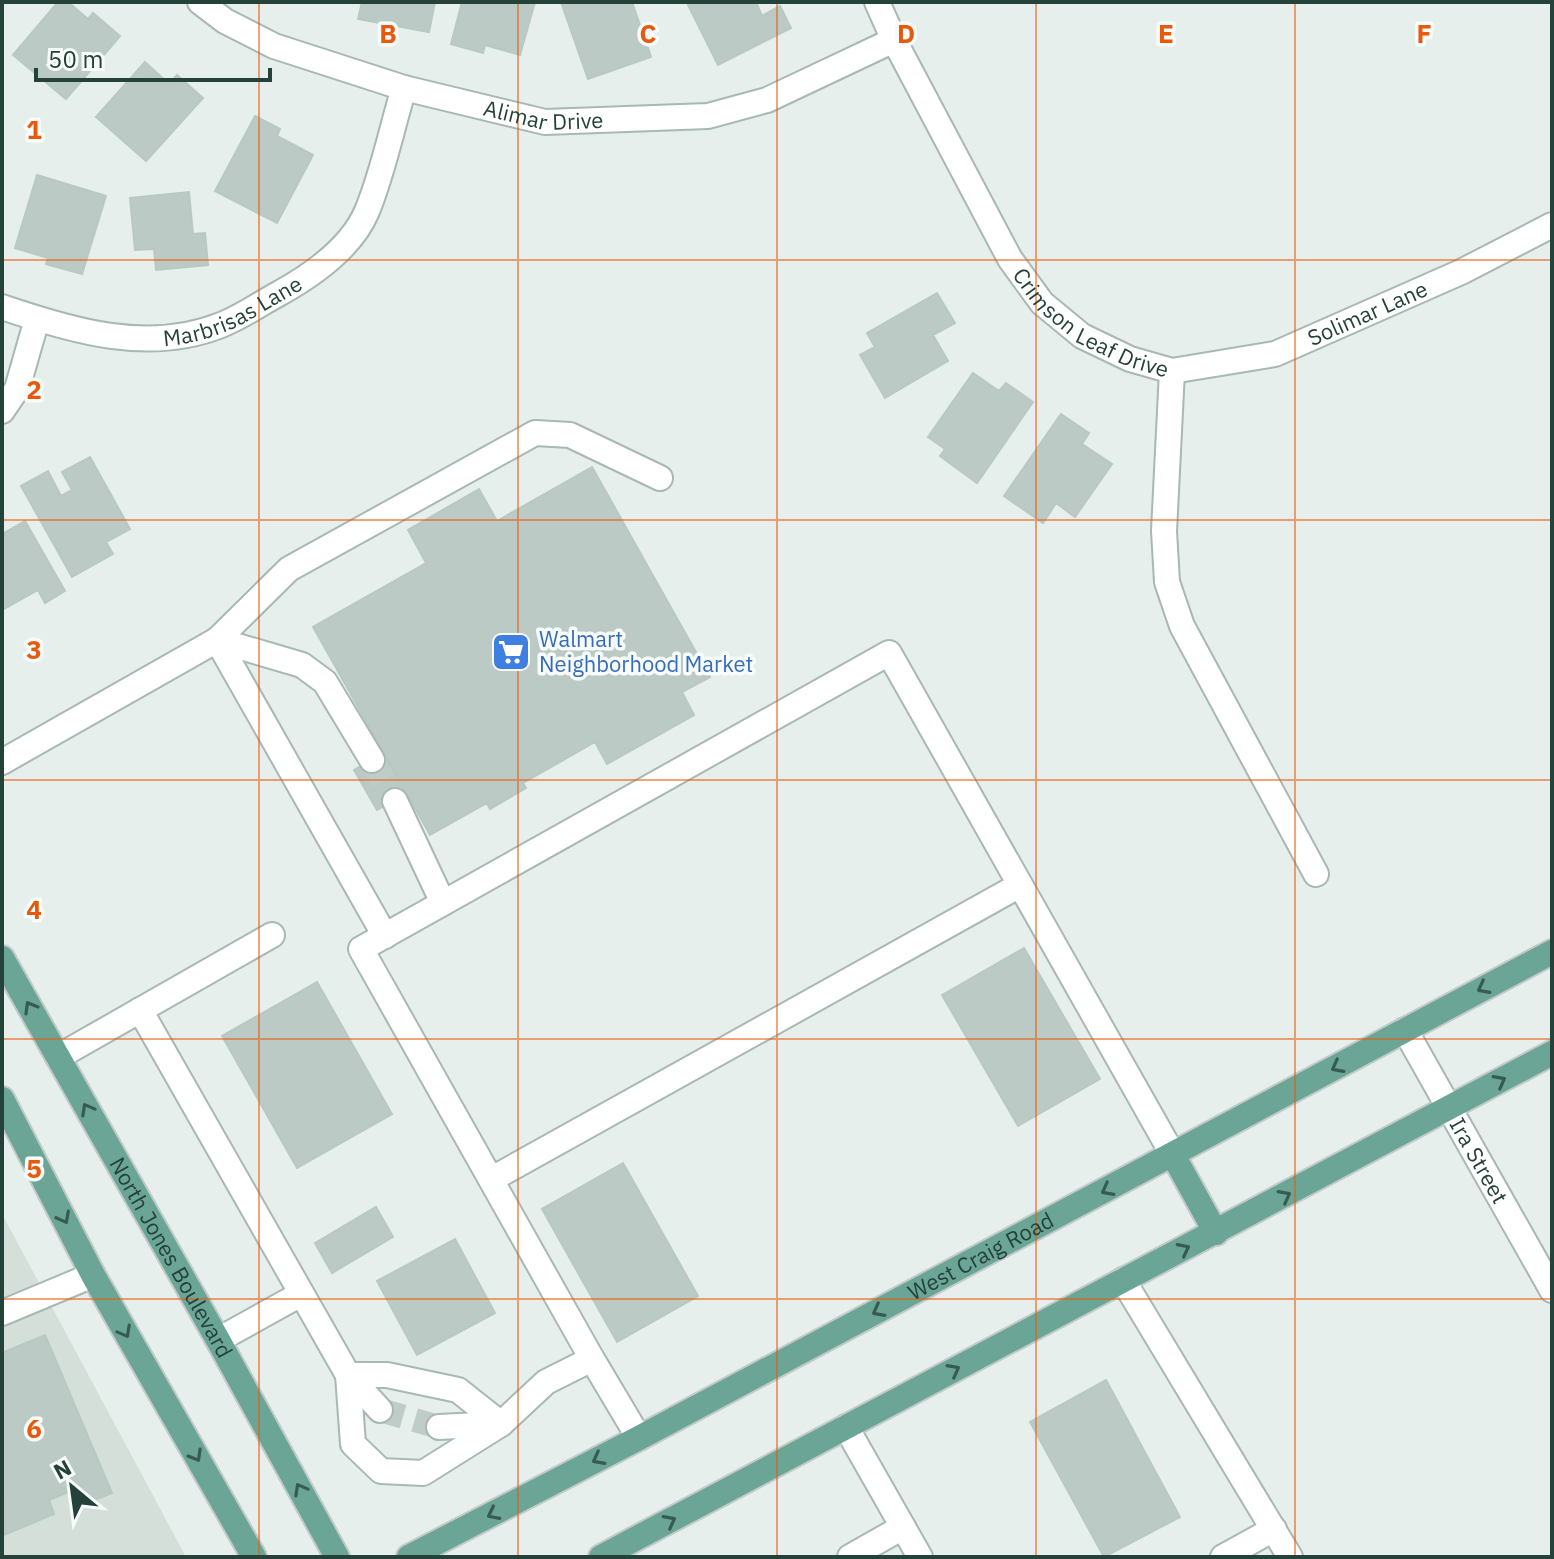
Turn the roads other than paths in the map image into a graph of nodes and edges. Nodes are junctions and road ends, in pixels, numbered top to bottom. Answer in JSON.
{"nodes":[{"id":1,"x":200,"y":2,"type":"edge"},
{"id":2,"x":877,"y":2,"type":"edge"},
{"id":3,"x":894,"y":40,"type":"junction"},
{"id":4,"x":404,"y":88,"type":"junction"},
{"id":5,"x":1552,"y":225,"type":"edge"},
{"id":6,"x":2,"y":307,"type":"edge"},
{"id":7,"x":37,"y":319,"type":"junction"},
{"id":8,"x":1172,"y":371,"type":"junction"},
{"id":9,"x":2,"y":411,"type":"edge"},
{"id":10,"x":660,"y":478,"type":"dead end"},
{"id":11,"x":217,"y":640,"type":"junction"},
{"id":12,"x":372,"y":760,"type":"tunnel mouth"},
{"id":13,"x":2,"y":762,"type":"edge"},
{"id":14,"x":395,"y":801,"type":"tunnel mouth"},
{"id":15,"x":1316,"y":874,"type":"dead end"},
{"id":16,"x":1020,"y":885,"type":"junction"},
{"id":17,"x":443,"y":903,"type":"junction"},
{"id":18,"x":272,"y":935,"type":"dead end"},
{"id":19,"x":385,"y":936,"type":"junction"},
{"id":20,"x":1552,"y":952,"type":"edge"},
{"id":21,"x":2,"y":958,"type":"edge"},
{"id":22,"x":140,"y":1010,"type":"junction"},
{"id":23,"x":1405,"y":1030,"type":"junction"},
{"id":24,"x":1552,"y":1053,"type":"edge"},
{"id":25,"x":58,"y":1057,"type":"junction"},
{"id":26,"x":2,"y":1099,"type":"edge"},
{"id":27,"x":1449,"y":1108,"type":"junction"},
{"id":28,"x":1173,"y":1155,"type":"junction"},
{"id":29,"x":492,"y":1179,"type":"junction"},
{"id":30,"x":1216,"y":1233,"type":"junction"},
{"id":31,"x":93,"y":1275,"type":"junction"},
{"id":32,"x":1123,"y":1280,"type":"junction"},
{"id":33,"x":1552,"y":1290,"type":"edge"},
{"id":34,"x":301,"y":1294,"type":"junction"},
{"id":35,"x":2,"y":1313,"type":"edge"},
{"id":36,"x":218,"y":1340,"type":"junction"},
{"id":37,"x":592,"y":1359,"type":"junction"},
{"id":38,"x":348,"y":1375,"type":"junction"},
{"id":39,"x":380,"y":1410,"type":"tunnel mouth"},
{"id":40,"x":501,"y":1424,"type":"junction"},
{"id":41,"x":439,"y":1427,"type":"tunnel mouth"},
{"id":42,"x":846,"y":1427,"type":"junction"},
{"id":43,"x":639,"y":1438,"type":"junction"},
{"id":44,"x":903,"y":1527,"type":"junction"},
{"id":45,"x":1274,"y":1529,"type":"junction"},
{"id":46,"x":254,"y":1557,"type":"edge"},
{"id":47,"x":337,"y":1557,"type":"edge"},
{"id":48,"x":409,"y":1557,"type":"edge"},
{"id":49,"x":601,"y":1557,"type":"edge"},
{"id":50,"x":850,"y":1557,"type":"edge"},
{"id":51,"x":920,"y":1557,"type":"edge"},
{"id":52,"x":1223,"y":1557,"type":"edge"},
{"id":53,"x":1290,"y":1557,"type":"edge"}],
"edges":[{"from":1,"to":4,"type":"street","name":"Alimar Drive"},
{"from":2,"to":3,"type":"street","name":"Crimson Leaf Drive"},
{"from":3,"to":4,"type":"street","name":"Alimar Drive"},
{"from":3,"to":8,"type":"street","name":"Crimson Leaf Drive"},
{"from":4,"to":7,"type":"street","name":"Marbrisas Lane"},
{"from":5,"to":8,"type":"street","name":"Solimar Lane"},
{"from":6,"to":7,"type":"street","name":"Marbrisas Lane"},
{"from":7,"to":9,"type":"street"},
{"from":8,"to":15,"type":"street","name":"Crimson Leaf Drive"},
{"from":10,"to":11,"type":"street"},
{"from":11,"to":12,"type":"street"},
{"from":11,"to":13,"type":"street"},
{"from":11,"to":19,"type":"street"},
{"from":14,"to":17,"type":"street"},
{"from":16,"to":17,"type":"street"},
{"from":16,"to":28,"type":"street"},
{"from":16,"to":29,"type":"street"},
{"from":17,"to":19,"type":"street"},
{"from":18,"to":22,"type":"street"},
{"from":19,"to":29,"type":"street"},
{"from":20,"to":23,"type":"main road","name":"West Craig Road","one_way":true},
{"from":25,"to":21,"type":"main road","name":"North Jones Boulevard","one_way":true},
{"from":22,"to":25,"type":"street"},
{"from":22,"to":34,"type":"street"},
{"from":23,"to":27,"type":"street","name":"Ira Street"},
{"from":23,"to":28,"type":"main road","name":"West Craig Road","one_way":true},
{"from":27,"to":24,"type":"main road","one_way":true},
{"from":36,"to":25,"type":"main road","name":"North Jones Boulevard","one_way":true},
{"from":26,"to":31,"type":"main road","one_way":true},
{"from":30,"to":27,"type":"main road","one_way":true},
{"from":27,"to":33,"type":"street","name":"Ira Street"},
{"from":28,"to":30,"type":"main road"},
{"from":28,"to":43,"type":"main road","name":"West Craig Road","one_way":true},
{"from":29,"to":37,"type":"street"},
{"from":32,"to":30,"type":"main road","one_way":true},
{"from":31,"to":35,"type":"street"},
{"from":31,"to":46,"type":"main road","one_way":true},
{"from":42,"to":32,"type":"main road","one_way":true},
{"from":32,"to":45,"type":"street"},
{"from":34,"to":36,"type":"street"},
{"from":34,"to":38,"type":"street"},
{"from":47,"to":36,"type":"main road","name":"North Jones Boulevard","one_way":true},
{"from":37,"to":40,"type":"street"},
{"from":37,"to":43,"type":"street"},
{"from":38,"to":39,"type":"street"},
{"from":38,"to":40,"type":"street"},
{"from":38,"to":40,"type":"street"},
{"from":40,"to":41,"type":"street"},
{"from":42,"to":44,"type":"street"},
{"from":49,"to":42,"type":"main road","one_way":true},
{"from":43,"to":48,"type":"main road","name":"West Craig Road","one_way":true},
{"from":44,"to":50,"type":"street"},
{"from":44,"to":51,"type":"street"},
{"from":45,"to":52,"type":"street"},
{"from":45,"to":53,"type":"street"}]}
